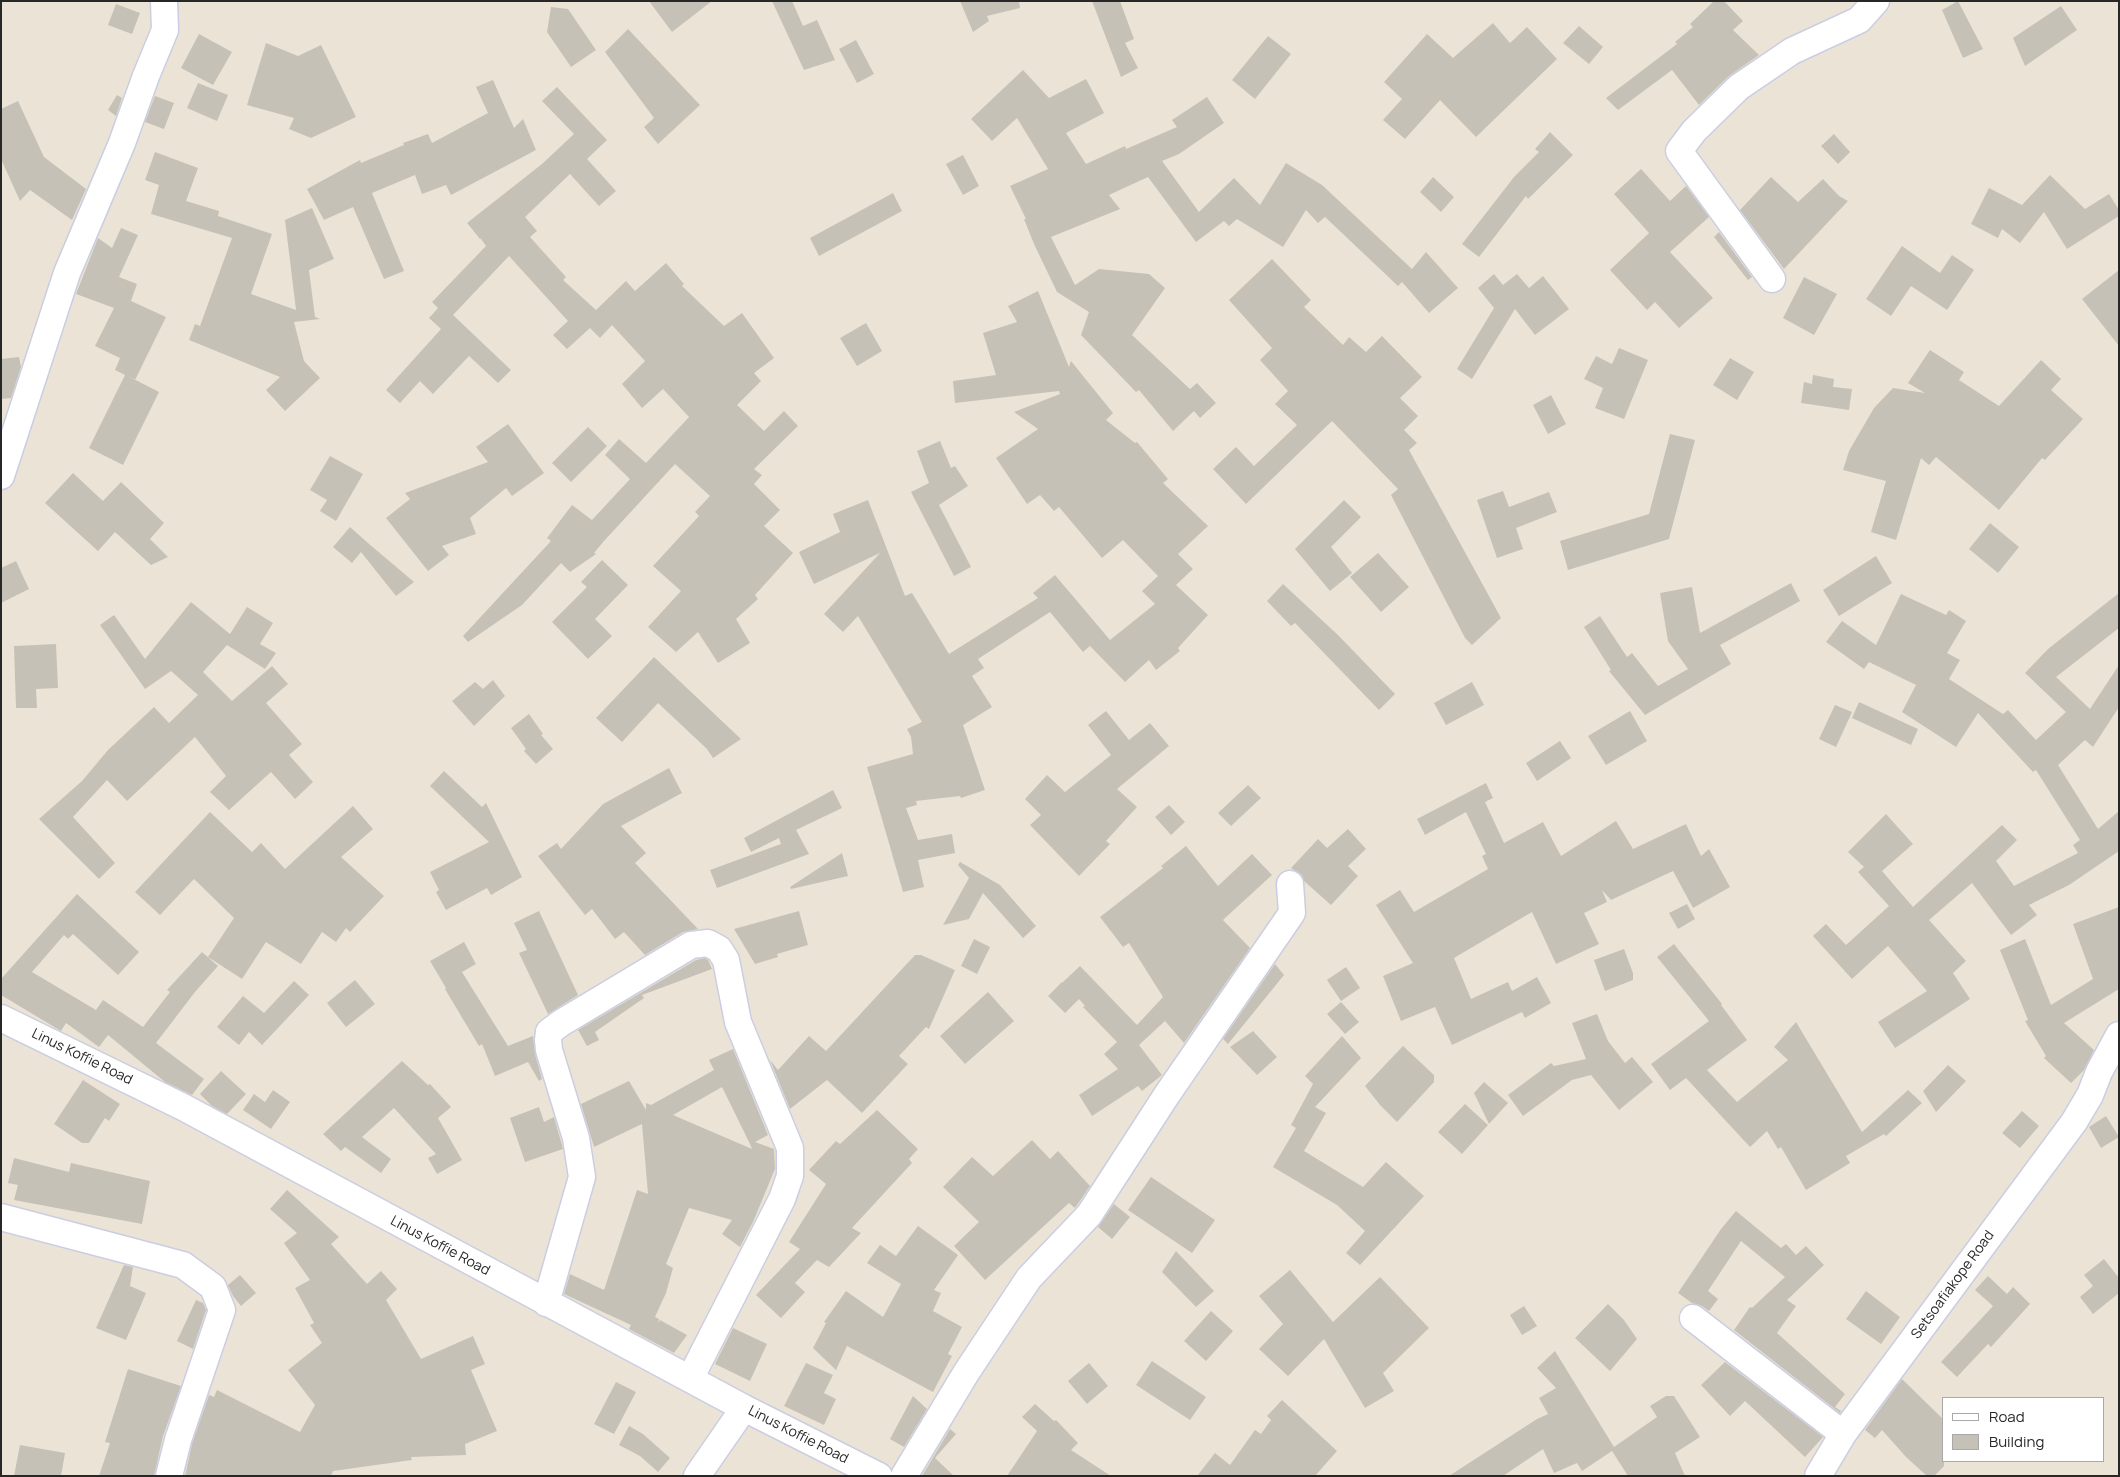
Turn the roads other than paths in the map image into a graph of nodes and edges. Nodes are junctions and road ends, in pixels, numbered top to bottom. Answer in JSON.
{"nodes":[{"id":1,"x":164,"y":1,"type":"edge"},
{"id":2,"x":1876,"y":1,"type":"edge"},
{"id":3,"x":1772,"y":279,"type":"dead end"},
{"id":4,"x":1,"y":476,"type":"edge"},
{"id":5,"x":1290,"y":884,"type":"dead end"},
{"id":6,"x":1,"y":1018,"type":"edge"},
{"id":7,"x":2119,"y":1035,"type":"edge"},
{"id":8,"x":2119,"y":1083,"type":"edge"},
{"id":9,"x":2090,"y":1095,"type":"junction"},
{"id":10,"x":1,"y":1217,"type":"edge"},
{"id":11,"x":546,"y":1303,"type":"junction"},
{"id":12,"x":1693,"y":1318,"type":"dead end"},
{"id":13,"x":690,"y":1379,"type":"junction"},
{"id":14,"x":744,"y":1408,"type":"junction"},
{"id":15,"x":1843,"y":1434,"type":"junction"},
{"id":16,"x":169,"y":1476,"type":"edge"},
{"id":17,"x":697,"y":1476,"type":"edge"},
{"id":18,"x":879,"y":1476,"type":"edge"},
{"id":19,"x":904,"y":1476,"type":"edge"},
{"id":20,"x":1818,"y":1476,"type":"edge"}],
"edges":[{"from":1,"to":4,"type":"street"},
{"from":2,"to":3,"type":"street"},
{"from":5,"to":19,"type":"street"},
{"from":6,"to":11,"type":"street","name":"Linus Koffie Road"},
{"from":7,"to":9,"type":"street","name":"Setsoafiakope Road"},
{"from":8,"to":9,"type":"street"},
{"from":9,"to":15,"type":"street","name":"Setsoafiakope Road"},
{"from":10,"to":16,"type":"street"},
{"from":11,"to":13,"type":"street","name":"Linus Koffie Road"},
{"from":11,"to":13,"type":"street"},
{"from":12,"to":15,"type":"street"},
{"from":13,"to":14,"type":"street","name":"Linus Koffie Road"},
{"from":14,"to":17,"type":"street"},
{"from":14,"to":18,"type":"street","name":"Linus Koffie Road"},
{"from":15,"to":20,"type":"street","name":"Setsoafiakope Road"}]}
